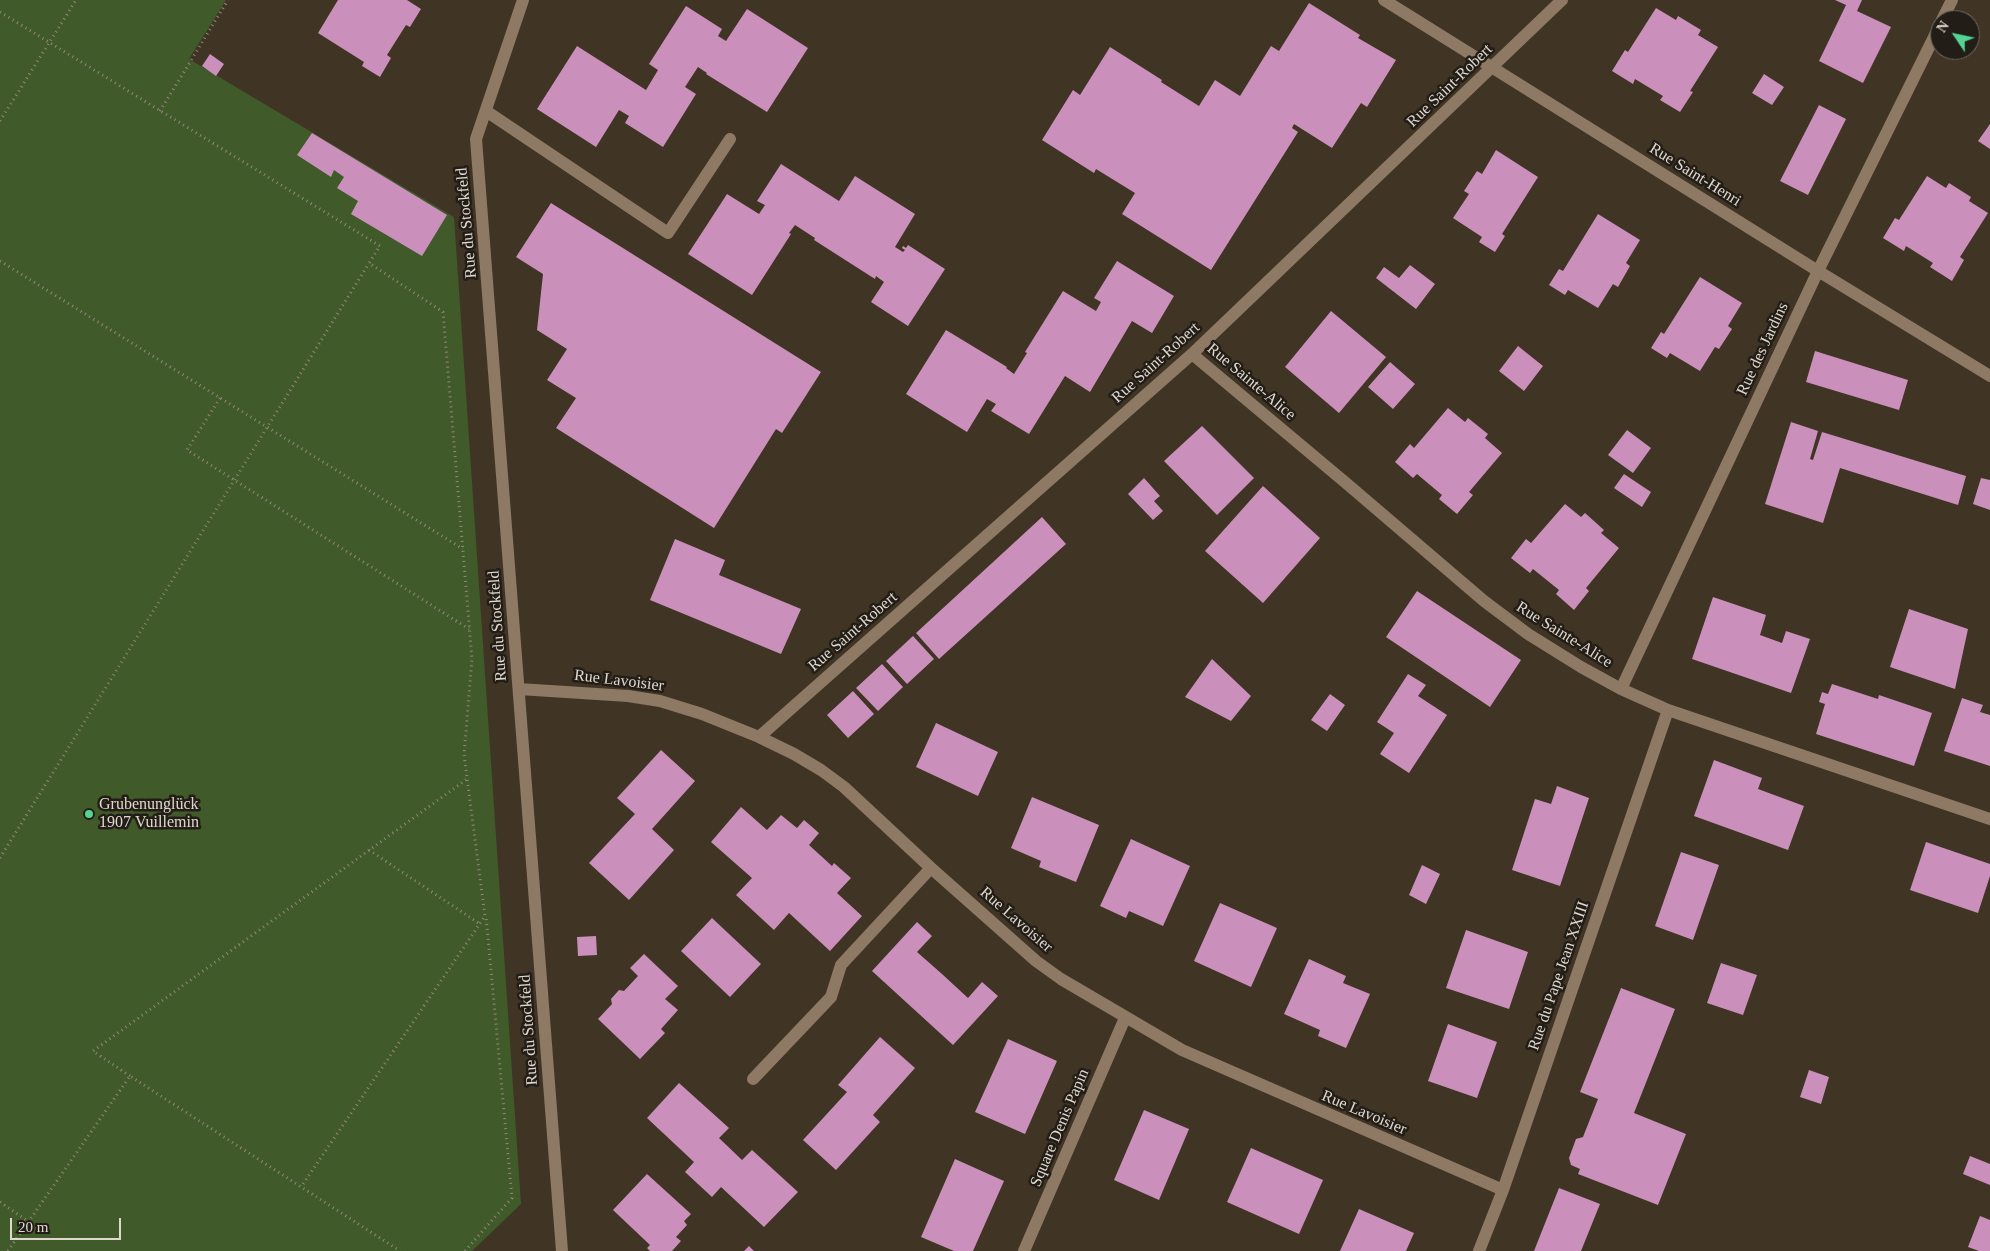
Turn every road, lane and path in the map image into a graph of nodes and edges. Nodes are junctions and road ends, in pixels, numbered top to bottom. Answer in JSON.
{"nodes":[{"id":1,"x":76,"y":0,"type":"edge"},
{"id":2,"x":228,"y":0,"type":"edge"},
{"id":3,"x":1384,"y":0,"type":"edge"},
{"id":4,"x":1562,"y":0,"type":"edge"},
{"id":5,"x":521,"y":2,"type":"edge"},
{"id":6,"x":0,"y":12,"type":"edge"},
{"id":7,"x":49,"y":43,"type":"junction"},
{"id":8,"x":1930,"y":45,"type":"edge"},
{"id":9,"x":1493,"y":67,"type":"junction"},
{"id":10,"x":160,"y":110,"type":"junction"},
{"id":11,"x":486,"y":111,"type":"junction"},
{"id":12,"x":0,"y":121,"type":"edge"},
{"id":13,"x":730,"y":138,"type":"dead end"},
{"id":14,"x":0,"y":261,"type":"edge"},
{"id":15,"x":369,"y":263,"type":"junction"},
{"id":16,"x":1818,"y":271,"type":"junction"},
{"id":17,"x":1192,"y":354,"type":"junction"},
{"id":18,"x":1990,"y":376,"type":"edge"},
{"id":19,"x":220,"y":398,"type":"junction"},
{"id":20,"x":266,"y":427,"type":"junction"},
{"id":21,"x":233,"y":479,"type":"junction"},
{"id":22,"x":463,"y":549,"type":"junction"},
{"id":23,"x":470,"y":629,"type":"junction"},
{"id":24,"x":520,"y":689,"type":"junction"},
{"id":25,"x":1621,"y":689,"type":"junction"},
{"id":26,"x":1668,"y":710,"type":"junction"},
{"id":27,"x":759,"y":737,"type":"junction"},
{"id":28,"x":467,"y":778,"type":"junction"},
{"id":29,"x":1990,"y":819,"type":"edge"},
{"id":30,"x":369,"y":850,"type":"junction"},
{"id":31,"x":0,"y":858,"type":"edge"},
{"id":32,"x":931,"y":868,"type":"junction"},
{"id":33,"x":486,"y":916,"type":"junction"},
{"id":34,"x":480,"y":924,"type":"junction"},
{"id":35,"x":1125,"y":1018,"type":"junction"},
{"id":36,"x":130,"y":1076,"type":"junction"},
{"id":37,"x":753,"y":1079,"type":"dead end"},
{"id":38,"x":301,"y":1187,"type":"junction"},
{"id":39,"x":1503,"y":1190,"type":"junction"},
{"id":40,"x":0,"y":1202,"type":"edge"},
{"id":41,"x":29,"y":1222,"type":"junction"},
{"id":42,"x":8,"y":1251,"type":"edge"},
{"id":43,"x":400,"y":1251,"type":"edge"},
{"id":44,"x":465,"y":1251,"type":"edge"},
{"id":45,"x":562,"y":1251,"type":"edge"},
{"id":46,"x":1024,"y":1251,"type":"edge"},
{"id":47,"x":1479,"y":1251,"type":"edge"}],
"edges":[{"from":1,"to":7,"type":"path"},
{"from":2,"to":10,"type":"path"},
{"from":3,"to":9,"type":"street","name":"Rue Saint-Henri"},
{"from":4,"to":9,"type":"street","name":"Rue Saint-Robert"},
{"from":5,"to":11,"type":"street","name":"Rue du Stockfeld"},
{"from":6,"to":7,"type":"path"},
{"from":7,"to":10,"type":"path"},
{"from":7,"to":12,"type":"path"},
{"from":8,"to":16,"type":"street","name":"Rue des Jardins"},
{"from":9,"to":16,"type":"street","name":"Rue Saint-Henri"},
{"from":9,"to":17,"type":"street","name":"Rue Saint-Robert"},
{"from":10,"to":15,"type":"path"},
{"from":11,"to":13,"type":"street"},
{"from":11,"to":24,"type":"street","name":"Rue du Stockfeld"},
{"from":14,"to":19,"type":"path"},
{"from":15,"to":20,"type":"path"},
{"from":15,"to":22,"type":"path"},
{"from":16,"to":18,"type":"street","name":"Rue Saint-Henri"},
{"from":16,"to":25,"type":"street","name":"Rue des Jardins"},
{"from":17,"to":25,"type":"street","name":"Rue Sainte-Alice"},
{"from":17,"to":27,"type":"street","name":"Rue Saint-Robert"},
{"from":19,"to":20,"type":"path"},
{"from":19,"to":21,"type":"path"},
{"from":20,"to":21,"type":"path"},
{"from":20,"to":22,"type":"path"},
{"from":21,"to":23,"type":"path"},
{"from":21,"to":31,"type":"path"},
{"from":22,"to":23,"type":"path"},
{"from":23,"to":28,"type":"path"},
{"from":24,"to":27,"type":"street","name":"Rue Lavoisier"},
{"from":24,"to":45,"type":"street","name":"Rue du Stockfeld"},
{"from":25,"to":26,"type":"street","name":"Rue Sainte-Alice"},
{"from":26,"to":29,"type":"street","name":"Rue Sainte-Alice"},
{"from":26,"to":39,"type":"street","name":"Rue du Pape Jean XXIII"},
{"from":27,"to":32,"type":"street","name":"Rue Lavoisier"},
{"from":28,"to":30,"type":"path"},
{"from":28,"to":33,"type":"path"},
{"from":30,"to":34,"type":"path"},
{"from":30,"to":36,"type":"path"},
{"from":32,"to":35,"type":"street","name":"Rue Lavoisier"},
{"from":32,"to":37,"type":"street"},
{"from":33,"to":34,"type":"path"},
{"from":33,"to":44,"type":"path"},
{"from":34,"to":38,"type":"path"},
{"from":35,"to":39,"type":"street","name":"Rue Lavoisier"},
{"from":35,"to":46,"type":"street","name":"Square Denis Papin"},
{"from":36,"to":38,"type":"path"},
{"from":36,"to":41,"type":"path"},
{"from":38,"to":43,"type":"path"},
{"from":39,"to":47,"type":"street","name":"Rue du Pape Jean XXIII"},
{"from":40,"to":41,"type":"path"},
{"from":41,"to":42,"type":"path"}]}
